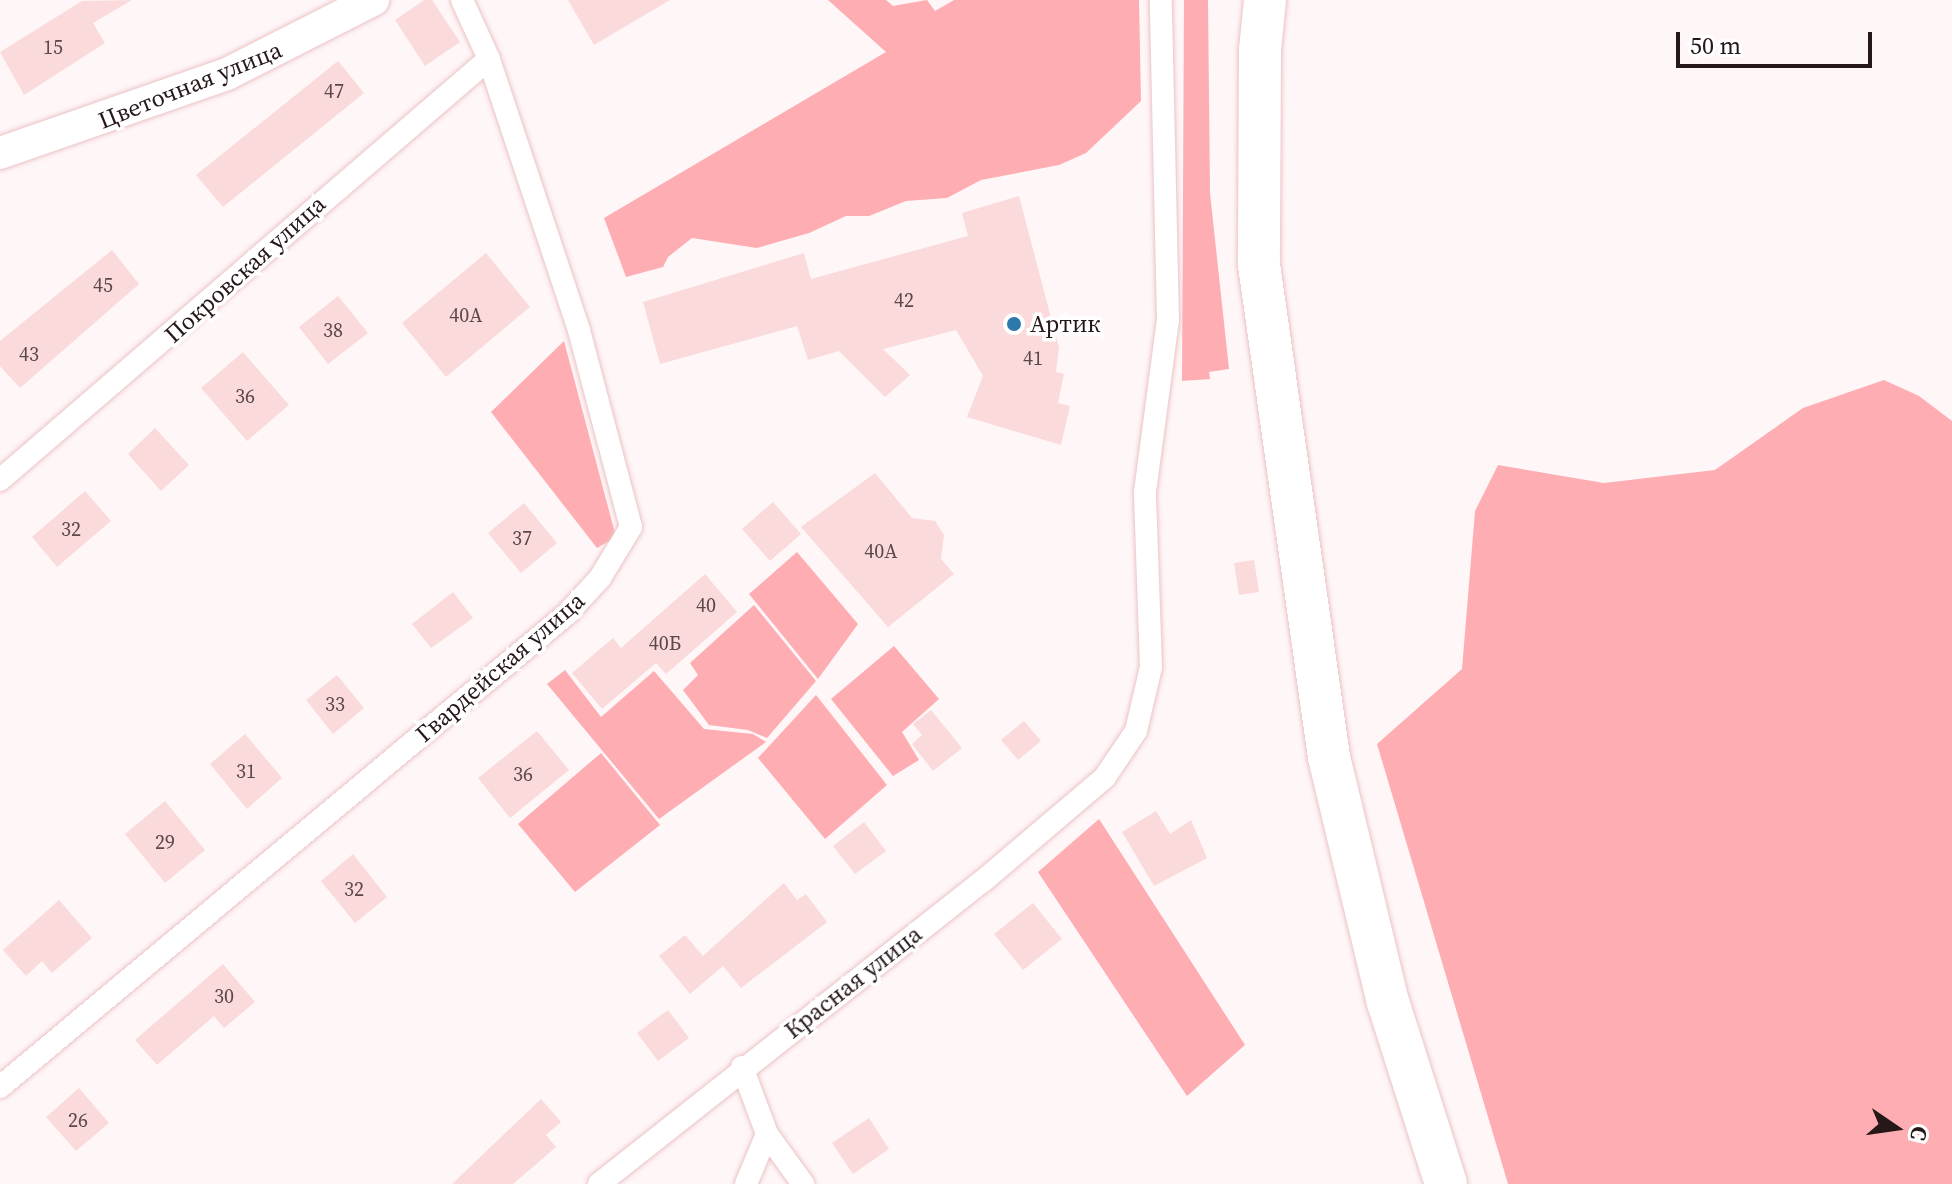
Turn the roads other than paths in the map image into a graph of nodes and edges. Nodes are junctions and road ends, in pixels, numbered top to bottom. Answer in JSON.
{"nodes":[{"id":1,"x":373,"y":0,"type":"edge"},
{"id":2,"x":462,"y":0,"type":"edge"},
{"id":3,"x":1161,"y":0,"type":"edge"},
{"id":4,"x":1257,"y":0,"type":"edge"},
{"id":5,"x":1265,"y":0,"type":"edge"},
{"id":6,"x":1260,"y":50,"type":"junction"},
{"id":7,"x":489,"y":59,"type":"junction"},
{"id":8,"x":0,"y":153,"type":"edge"},
{"id":9,"x":0,"y":480,"type":"edge"},
{"id":10,"x":742,"y":1067,"type":"junction"},
{"id":11,"x":0,"y":1087,"type":"edge"},
{"id":12,"x":767,"y":1134,"type":"junction"},
{"id":13,"x":599,"y":1184,"type":"edge"},
{"id":14,"x":746,"y":1184,"type":"edge"},
{"id":15,"x":803,"y":1184,"type":"edge"},
{"id":16,"x":1446,"y":1184,"type":"edge"}],
"edges":[{"from":1,"to":8,"type":"street","name":"Цветочная улица"},
{"from":2,"to":7,"type":"street","name":"Гвардейская улица"},
{"from":3,"to":10,"type":"street","name":"Красная улица"},
{"from":4,"to":6,"type":"highway"},
{"from":5,"to":6,"type":"highway"},
{"from":6,"to":16,"type":"highway"},
{"from":7,"to":9,"type":"street","name":"Покровская улица"},
{"from":7,"to":11,"type":"street","name":"Гвардейская улица"},
{"from":10,"to":12,"type":"street"},
{"from":10,"to":13,"type":"street","name":"Красная улица"},
{"from":12,"to":14,"type":"street"},
{"from":12,"to":15,"type":"street"}]}
